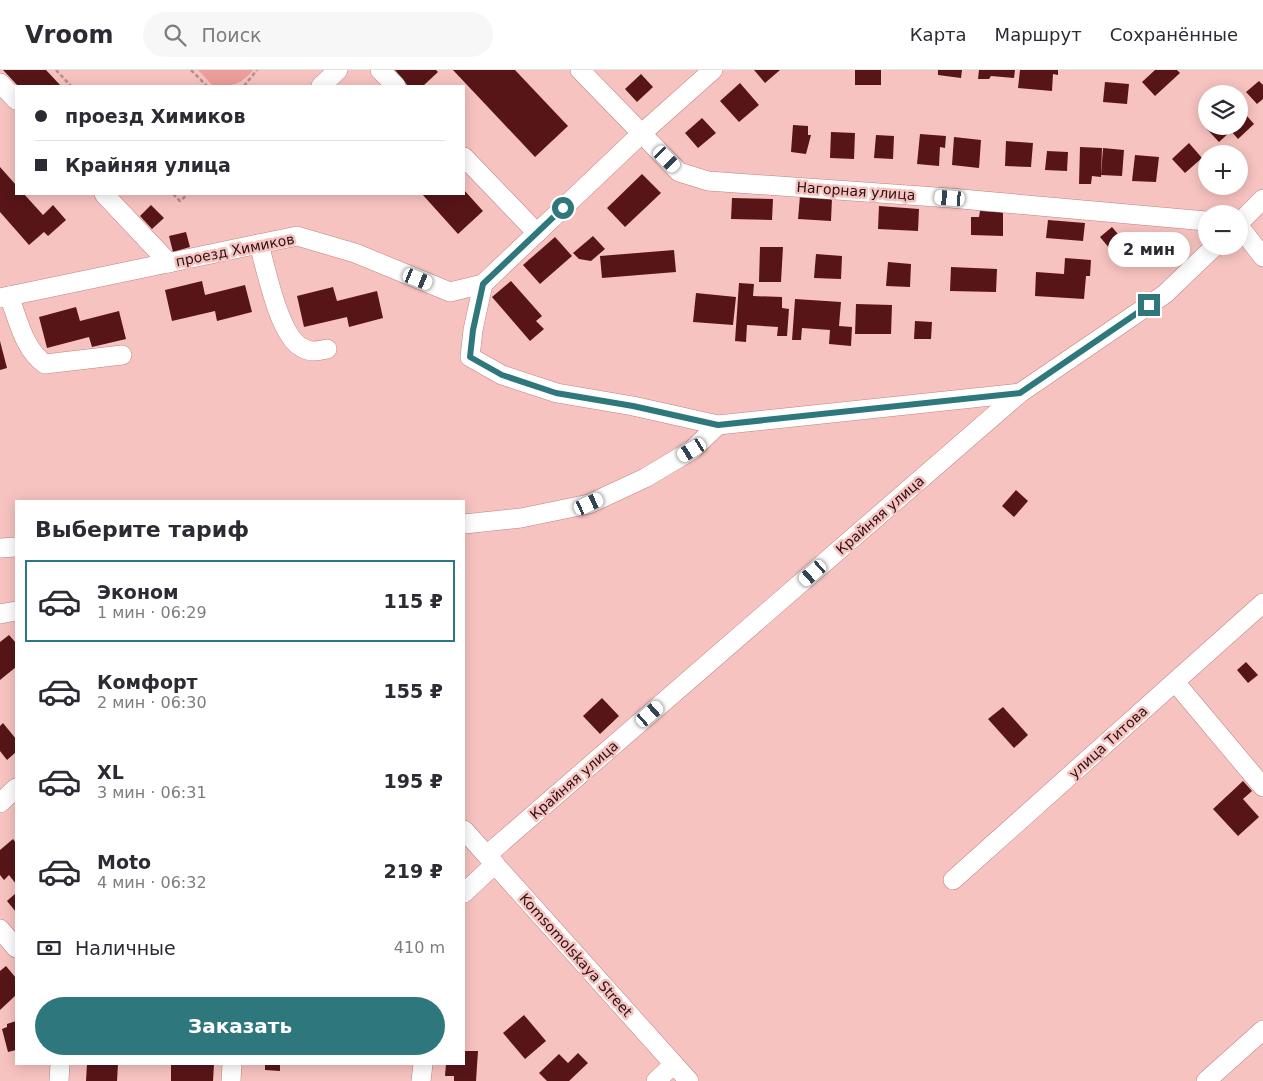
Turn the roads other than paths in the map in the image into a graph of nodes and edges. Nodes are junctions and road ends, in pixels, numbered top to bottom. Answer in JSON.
{"nodes":[{"id":1,"x":338,"y":70,"type":"edge"},
{"id":2,"x":380,"y":70,"type":"edge"},
{"id":3,"x":580,"y":70,"type":"edge"},
{"id":4,"x":713,"y":70,"type":"edge"},
{"id":5,"x":0,"y":83,"type":"edge"},
{"id":6,"x":322,"y":85,"type":"edge"},
{"id":7,"x":395,"y":85,"type":"edge"},
{"id":8,"x":15,"y":99,"type":"edge"},
{"id":9,"x":641,"y":134,"type":"junction"},
{"id":10,"x":465,"y":158,"type":"edge"},
{"id":11,"x":105,"y":195,"type":"edge"},
{"id":12,"x":1263,"y":200,"type":"edge"},
{"id":13,"x":1248,"y":215,"type":"edge"},
{"id":14,"x":1198,"y":220,"type":"edge"},
{"id":15,"x":537,"y":233,"type":"junction"},
{"id":16,"x":1248,"y":236,"type":"edge"},
{"id":17,"x":259,"y":244,"type":"junction"},
{"id":18,"x":1206,"y":255,"type":"edge"},
{"id":19,"x":1263,"y":257,"type":"edge"},
{"id":20,"x":169,"y":263,"type":"junction"},
{"id":21,"x":483,"y":284,"type":"junction"},
{"id":22,"x":4,"y":297,"type":"edge"},
{"id":23,"x":327,"y":348,"type":"dead end"},
{"id":24,"x":122,"y":355,"type":"dead end"},
{"id":25,"x":1020,"y":393,"type":"junction"},
{"id":26,"x":718,"y":425,"type":"junction"},
{"id":27,"x":465,"y":524,"type":"edge"},
{"id":28,"x":15,"y":546,"type":"edge"},
{"id":29,"x":0,"y":548,"type":"edge"},
{"id":30,"x":1263,"y":603,"type":"edge"},
{"id":31,"x":15,"y":611,"type":"edge"},
{"id":32,"x":0,"y":614,"type":"edge"},
{"id":33,"x":1175,"y":682,"type":"junction"},
{"id":34,"x":1263,"y":787,"type":"edge"},
{"id":35,"x":15,"y":789,"type":"edge"},
{"id":36,"x":0,"y":803,"type":"edge"},
{"id":37,"x":465,"y":831,"type":"edge"},
{"id":38,"x":491,"y":860,"type":"junction"},
{"id":39,"x":953,"y":880,"type":"dead end"},
{"id":40,"x":465,"y":892,"type":"edge"},
{"id":41,"x":0,"y":929,"type":"edge"},
{"id":42,"x":15,"y":947,"type":"edge"},
{"id":43,"x":1263,"y":1030,"type":"edge"},
{"id":44,"x":60,"y":1065,"type":"edge"},
{"id":45,"x":232,"y":1065,"type":"edge"},
{"id":46,"x":423,"y":1065,"type":"edge"},
{"id":47,"x":673,"y":1065,"type":"junction"},
{"id":48,"x":59,"y":1081,"type":"edge"},
{"id":49,"x":231,"y":1081,"type":"edge"},
{"id":50,"x":421,"y":1081,"type":"edge"},
{"id":51,"x":656,"y":1081,"type":"edge"},
{"id":52,"x":689,"y":1081,"type":"edge"},
{"id":53,"x":1206,"y":1081,"type":"edge"}],
"edges":[{"from":1,"to":6,"type":"street"},
{"from":2,"to":7,"type":"street"},
{"from":3,"to":9,"type":"street","name":"Нагорная улица"},
{"from":4,"to":9,"type":"street","name":"проезд Химиков"},
{"from":5,"to":8,"type":"street"},
{"from":9,"to":14,"type":"street","name":"Нагорная улица"},
{"from":9,"to":15,"type":"street","name":"проезд Химиков"},
{"from":10,"to":15,"type":"street"},
{"from":11,"to":20,"type":"street"},
{"from":12,"to":13,"type":"street"},
{"from":15,"to":21,"type":"street","name":"проезд Химиков"},
{"from":16,"to":19,"type":"street"},
{"from":17,"to":20,"type":"street","name":"проезд Химиков"},
{"from":17,"to":21,"type":"street","name":"проезд Химиков"},
{"from":17,"to":23,"type":"street"},
{"from":18,"to":25,"type":"street","name":"Крайняя улица"},
{"from":20,"to":22,"type":"street","name":"проезд Химиков"},
{"from":21,"to":26,"type":"street"},
{"from":22,"to":24,"type":"street"},
{"from":25,"to":26,"type":"street"},
{"from":25,"to":38,"type":"street","name":"Крайняя улица"},
{"from":26,"to":27,"type":"street"},
{"from":28,"to":29,"type":"street"},
{"from":30,"to":33,"type":"street","name":"улица Титова"},
{"from":31,"to":32,"type":"street"},
{"from":33,"to":34,"type":"street"},
{"from":33,"to":39,"type":"street","name":"улица Титова"},
{"from":35,"to":36,"type":"street"},
{"from":37,"to":38,"type":"street","name":"Komsomolskaya Street"},
{"from":38,"to":40,"type":"street","name":"Крайняя улица"},
{"from":38,"to":47,"type":"street","name":"Komsomolskaya Street"},
{"from":41,"to":42,"type":"street"},
{"from":43,"to":53,"type":"street"},
{"from":44,"to":48,"type":"street"},
{"from":45,"to":49,"type":"street"},
{"from":46,"to":50,"type":"street"},
{"from":47,"to":51,"type":"street"},
{"from":47,"to":52,"type":"street","name":"Komsomolskaya Street"}]}
